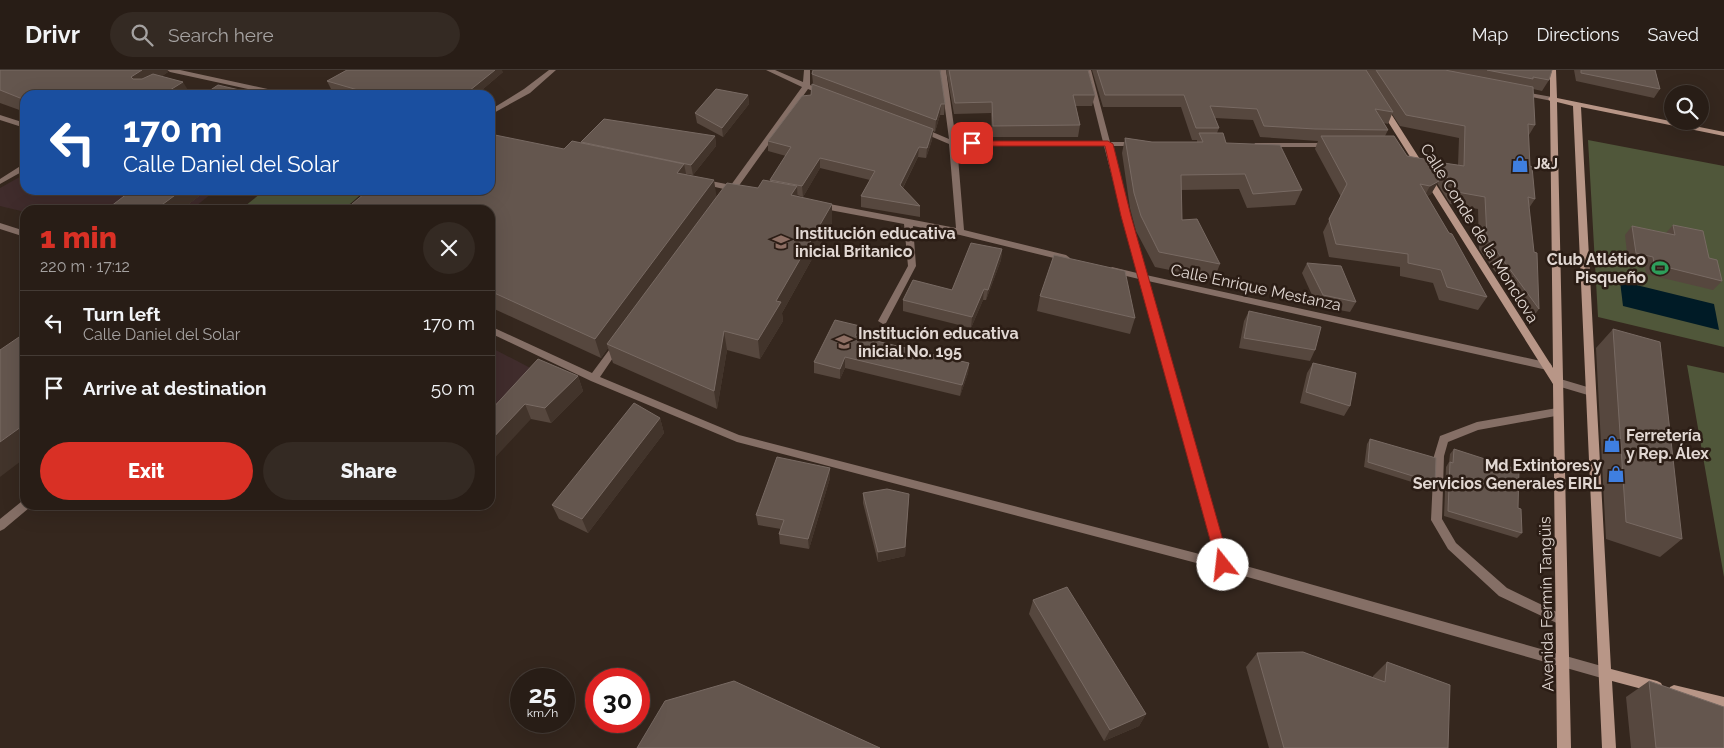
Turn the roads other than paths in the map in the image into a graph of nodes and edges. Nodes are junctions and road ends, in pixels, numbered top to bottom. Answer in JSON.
{"nodes":[{"id":1,"x":170,"y":70,"type":"edge"},
{"id":2,"x":553,"y":70,"type":"edge"},
{"id":3,"x":769,"y":70,"type":"edge"},
{"id":4,"x":807,"y":70,"type":"edge"},
{"id":5,"x":943,"y":70,"type":"edge"},
{"id":6,"x":1088,"y":70,"type":"edge"},
{"id":7,"x":1553,"y":70,"type":"edge"},
{"id":8,"x":188,"y":72,"type":"edge"},
{"id":9,"x":178,"y":78,"type":"dead end"},
{"id":10,"x":806,"y":88,"type":"junction"},
{"id":11,"x":265,"y":90,"type":"edge"},
{"id":12,"x":1515,"y":92,"type":"edge"},
{"id":13,"x":834,"y":98,"type":"edge"},
{"id":14,"x":1552,"y":99,"type":"junction"},
{"id":15,"x":1380,"y":104,"type":"edge"},
{"id":16,"x":1577,"y":104,"type":"junction"},
{"id":17,"x":495,"y":110,"type":"edge"},
{"id":18,"x":0,"y":117,"type":"edge"},
{"id":19,"x":20,"y":124,"type":"edge"},
{"id":20,"x":907,"y":126,"type":"edge"},
{"id":21,"x":1724,"y":134,"type":"edge"},
{"id":22,"x":953,"y":143,"type":"junction"},
{"id":23,"x":1108,"y":144,"type":"junction"},
{"id":24,"x":1148,"y":144,"type":"edge"},
{"id":25,"x":1248,"y":144,"type":"edge"},
{"id":26,"x":1337,"y":145,"type":"edge"},
{"id":27,"x":1397,"y":145,"type":"edge"},
{"id":28,"x":1407,"y":145,"type":"junction"},
{"id":29,"x":20,"y":170,"type":"edge"},
{"id":30,"x":694,"y":180,"type":"edge"},
{"id":31,"x":0,"y":182,"type":"edge"},
{"id":32,"x":733,"y":188,"type":"junction"},
{"id":33,"x":743,"y":190,"type":"edge"},
{"id":34,"x":811,"y":203,"type":"edge"},
{"id":35,"x":721,"y":204,"type":"edge"},
{"id":36,"x":908,"y":222,"type":"junction"},
{"id":37,"x":0,"y":226,"type":"edge"},
{"id":38,"x":20,"y":232,"type":"edge"},
{"id":39,"x":960,"y":232,"type":"junction"},
{"id":40,"x":1075,"y":261,"type":"edge"},
{"id":41,"x":1104,"y":268,"type":"edge"},
{"id":42,"x":1143,"y":278,"type":"junction"},
{"id":43,"x":883,"y":321,"type":"dead end"},
{"id":44,"x":495,"y":330,"type":"edge"},
{"id":45,"x":623,"y":338,"type":"edge"},
{"id":46,"x":1546,"y":366,"type":"junction"},
{"id":47,"x":594,"y":378,"type":"junction"},
{"id":48,"x":1557,"y":382,"type":"junction"},
{"id":49,"x":1591,"y":392,"type":"junction"},
{"id":50,"x":1558,"y":412,"type":"junction"},
{"id":51,"x":20,"y":509,"type":"edge"},
{"id":52,"x":0,"y":526,"type":"edge"},
{"id":53,"x":1223,"y":565,"type":"junction"},
{"id":54,"x":1561,"y":620,"type":"junction"},
{"id":55,"x":1562,"y":661,"type":"junction"},
{"id":56,"x":1605,"y":673,"type":"junction"},
{"id":57,"x":1724,"y":703,"type":"edge"},
{"id":58,"x":1564,"y":748,"type":"edge"},
{"id":59,"x":1609,"y":748,"type":"edge"}],
"edges":[{"from":1,"to":8,"type":"street"},
{"from":2,"to":17,"type":"street"},
{"from":3,"to":10,"type":"street"},
{"from":4,"to":10,"type":"street"},
{"from":5,"to":22,"type":"street"},
{"from":6,"to":23,"type":"street"},
{"from":7,"to":14,"type":"main road","name":"Avenida Fermín Tangüis"},
{"from":8,"to":9,"type":"street"},
{"from":8,"to":11,"type":"street"},
{"from":10,"to":13,"type":"street"},
{"from":10,"to":32,"type":"street"},
{"from":12,"to":14,"type":"street"},
{"from":14,"to":16,"type":"main road"},
{"from":14,"to":48,"type":"main road","name":"Avenida Fermín Tangüis"},
{"from":15,"to":28,"type":"main road","name":"Calle Conde de la Monclova"},
{"from":16,"to":21,"type":"main road"},
{"from":16,"to":49,"type":"main road"},
{"from":18,"to":19,"type":"street"},
{"from":20,"to":22,"type":"street"},
{"from":22,"to":23,"type":"street"},
{"from":22,"to":39,"type":"street"},
{"from":23,"to":24,"type":"street"},
{"from":23,"to":42,"type":"street"},
{"from":25,"to":26,"type":"street"},
{"from":27,"to":28,"type":"street"},
{"from":28,"to":46,"type":"main road","name":"Calle Conde de la Monclova"},
{"from":29,"to":31,"type":"street"},
{"from":30,"to":32,"type":"street"},
{"from":32,"to":33,"type":"street"},
{"from":32,"to":35,"type":"street"},
{"from":34,"to":36,"type":"street"},
{"from":36,"to":39,"type":"street"},
{"from":36,"to":43,"type":"street"},
{"from":37,"to":38,"type":"street"},
{"from":39,"to":40,"type":"street"},
{"from":41,"to":42,"type":"street","name":"Calle Enrique Mestanza"},
{"from":42,"to":46,"type":"street","name":"Calle Enrique Mestanza"},
{"from":42,"to":53,"type":"street"},
{"from":44,"to":47,"type":"street"},
{"from":45,"to":47,"type":"street"},
{"from":46,"to":48,"type":"main road","name":"Calle Conde de la Monclova"},
{"from":47,"to":53,"type":"street"},
{"from":48,"to":49,"type":"street"},
{"from":48,"to":50,"type":"main road","name":"Avenida Fermín Tangüis"},
{"from":49,"to":56,"type":"main road"},
{"from":50,"to":54,"type":"main road","name":"Avenida Fermín Tangüis"},
{"from":50,"to":54,"type":"street"},
{"from":51,"to":52,"type":"street"},
{"from":53,"to":55,"type":"street"},
{"from":54,"to":55,"type":"main road","name":"Avenida Fermín Tangüis"},
{"from":55,"to":56,"type":"street"},
{"from":55,"to":58,"type":"main road","name":"Avenida Fermín Tangüis"},
{"from":56,"to":57,"type":"main road"},
{"from":56,"to":59,"type":"main road"}]}
